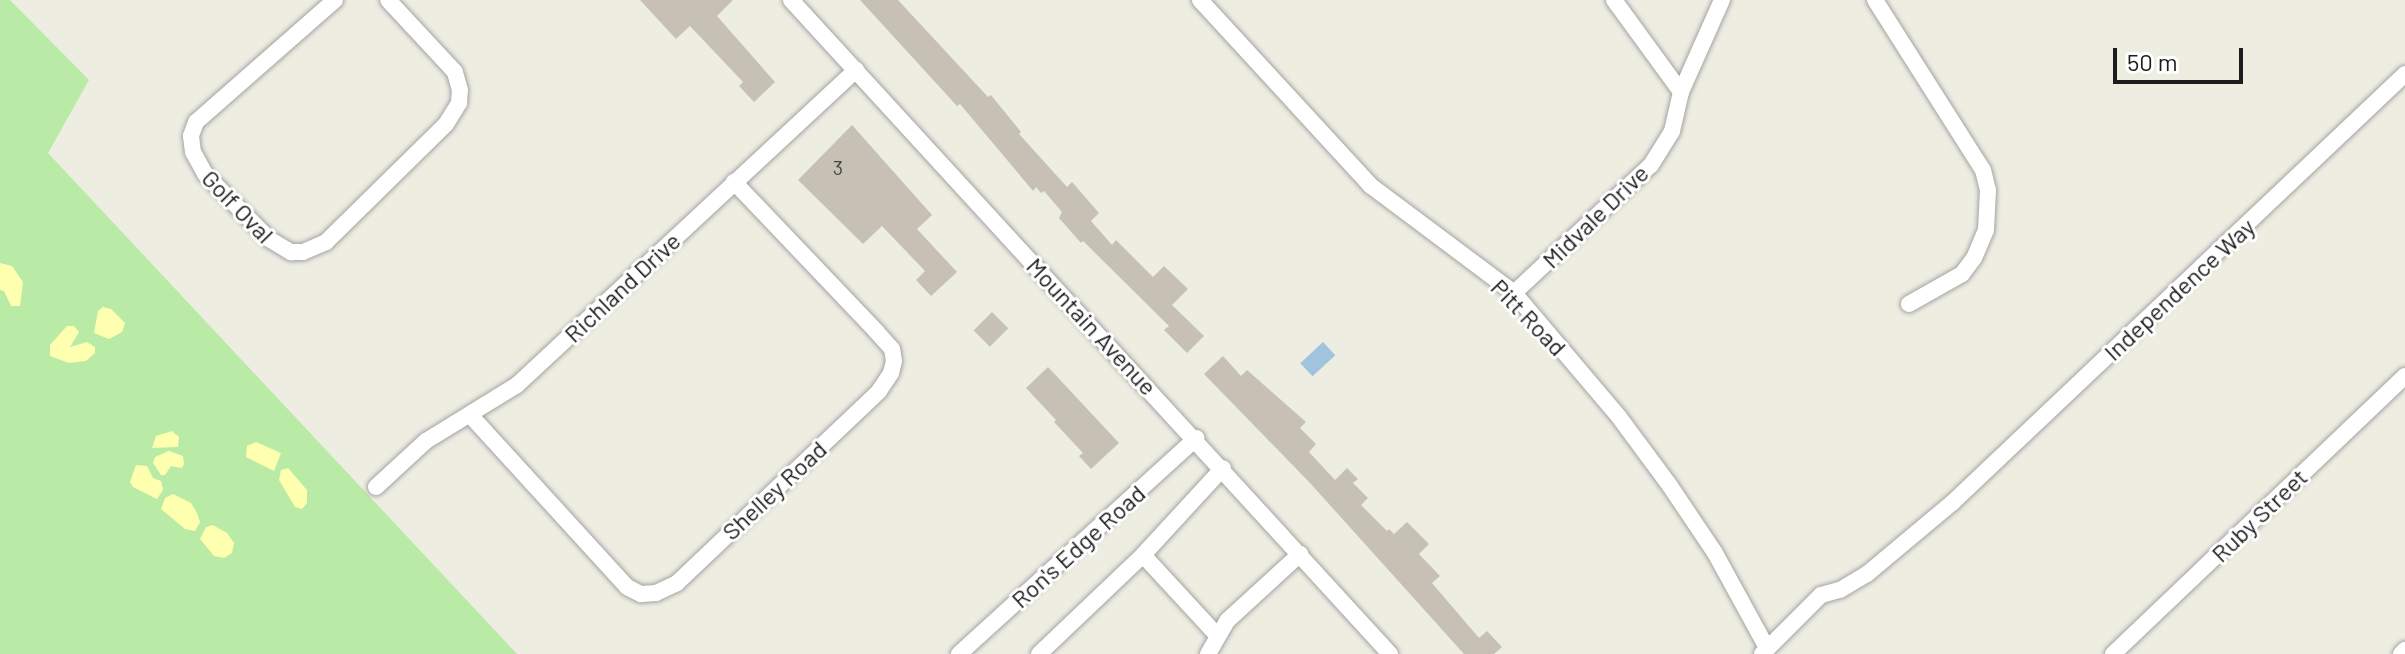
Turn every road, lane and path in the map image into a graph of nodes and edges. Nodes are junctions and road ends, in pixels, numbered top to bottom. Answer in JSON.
{"nodes":[{"id":1,"x":335,"y":0,"type":"edge"},
{"id":2,"x":388,"y":0,"type":"edge"},
{"id":3,"x":791,"y":0,"type":"edge"},
{"id":4,"x":1200,"y":0,"type":"edge"},
{"id":5,"x":1614,"y":0,"type":"edge"},
{"id":6,"x":1722,"y":0,"type":"edge"},
{"id":7,"x":1875,"y":0,"type":"edge"},
{"id":8,"x":856,"y":70,"type":"junction"},
{"id":9,"x":2405,"y":74,"type":"edge"},
{"id":10,"x":1681,"y":92,"type":"junction"},
{"id":11,"x":734,"y":182,"type":"junction"},
{"id":12,"x":1514,"y":293,"type":"junction"},
{"id":13,"x":1909,"y":304,"type":"dead end"},
{"id":14,"x":2405,"y":376,"type":"edge"},
{"id":15,"x":471,"y":416,"type":"junction"},
{"id":16,"x":1196,"y":438,"type":"junction"},
{"id":17,"x":1223,"y":468,"type":"junction"},
{"id":18,"x":376,"y":487,"type":"dead end"},
{"id":19,"x":1300,"y":554,"type":"junction"},
{"id":20,"x":1143,"y":555,"type":"junction"},
{"id":21,"x":1216,"y":634,"type":"junction"},
{"id":22,"x":2405,"y":650,"type":"edge"},
{"id":23,"x":1764,"y":651,"type":"edge"},
{"id":24,"x":959,"y":654,"type":"edge"},
{"id":25,"x":1039,"y":654,"type":"edge"},
{"id":26,"x":1208,"y":654,"type":"edge"},
{"id":27,"x":1390,"y":654,"type":"edge"},
{"id":28,"x":2113,"y":654,"type":"edge"},
{"id":29,"x":2401,"y":654,"type":"edge"}],
"edges":[{"from":1,"to":2,"type":"street","name":"Golf Oval"},
{"from":3,"to":8,"type":"street","name":"Mountain Avenue"},
{"from":4,"to":12,"type":"street","name":"Pitt Road"},
{"from":5,"to":10,"type":"street"},
{"from":6,"to":10,"type":"street","name":"Midvale Drive"},
{"from":7,"to":13,"type":"street"},
{"from":8,"to":11,"type":"street","name":"Richland Drive"},
{"from":8,"to":16,"type":"street","name":"Mountain Avenue"},
{"from":9,"to":23,"type":"street","name":"Independence Way"},
{"from":10,"to":12,"type":"street","name":"Midvale Drive"},
{"from":11,"to":15,"type":"street","name":"Richland Drive"},
{"from":11,"to":15,"type":"street","name":"Shelley Road"},
{"from":12,"to":23,"type":"street","name":"Pitt Road"},
{"from":14,"to":28,"type":"street","name":"Ruby Street"},
{"from":15,"to":18,"type":"street","name":"Richland Drive"},
{"from":16,"to":17,"type":"street","name":"Mountain Avenue"},
{"from":16,"to":24,"type":"street","name":"Ron's Edge Road"},
{"from":17,"to":19,"type":"street","name":"Mountain Avenue"},
{"from":17,"to":20,"type":"street"},
{"from":19,"to":21,"type":"street"},
{"from":19,"to":27,"type":"street","name":"Mountain Avenue"},
{"from":20,"to":21,"type":"street"},
{"from":20,"to":25,"type":"street"},
{"from":21,"to":26,"type":"street"},
{"from":22,"to":29,"type":"street"}]}
